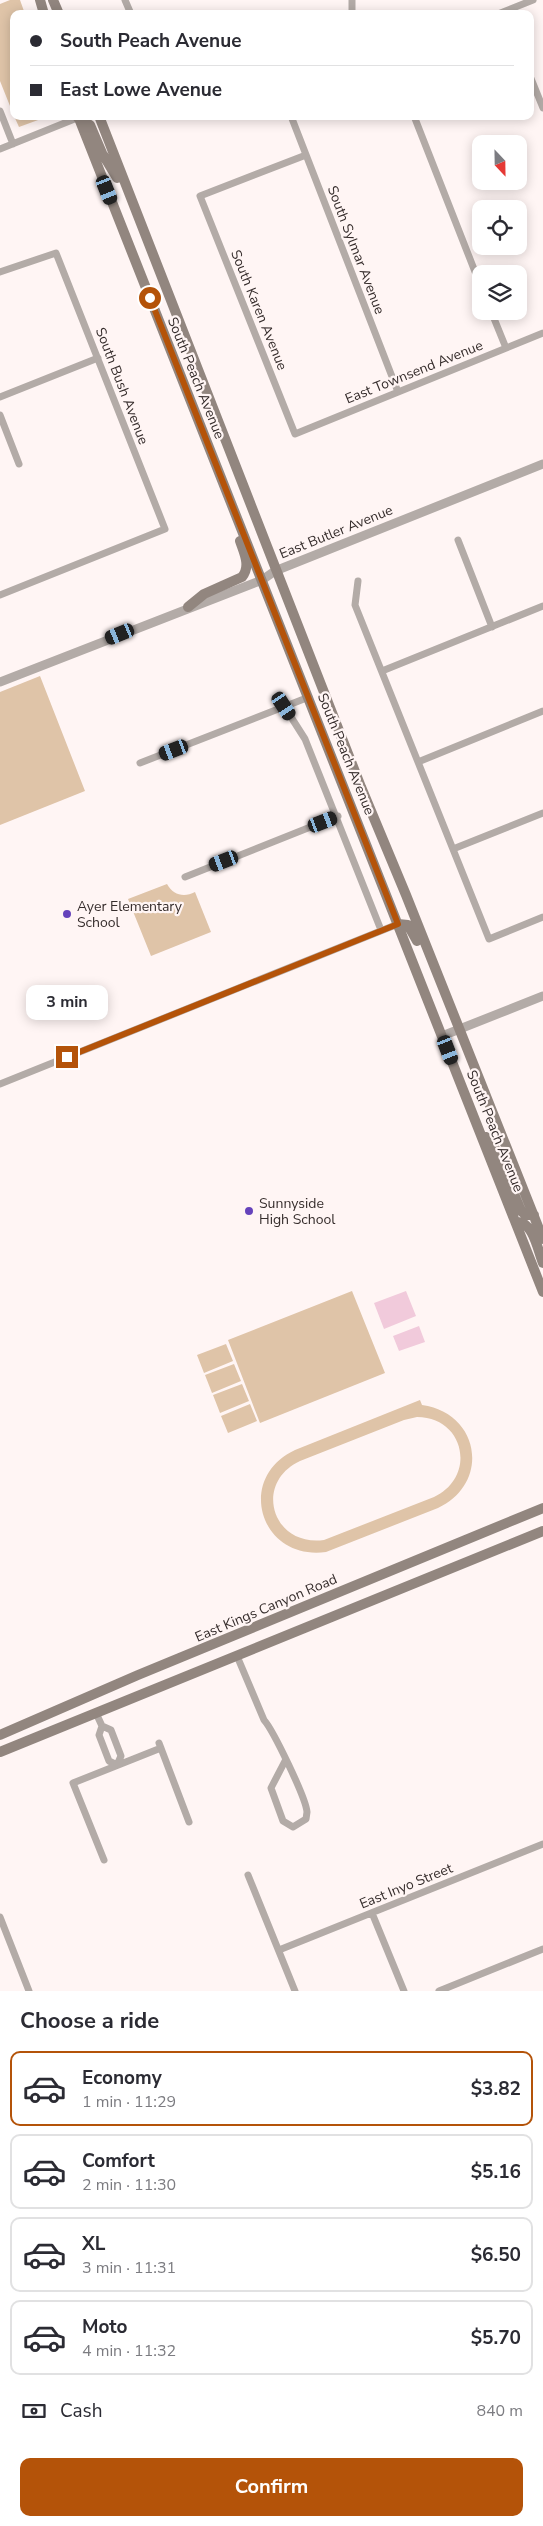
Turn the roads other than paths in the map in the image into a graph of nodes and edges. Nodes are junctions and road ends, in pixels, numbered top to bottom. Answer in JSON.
{"nodes":[{"id":1,"x":533,"y":0,"type":"edge"},
{"id":2,"x":509,"y":10,"type":"edge"},
{"id":3,"x":534,"y":86,"type":"edge"},
{"id":4,"x":543,"y":108,"type":"edge"},
{"id":5,"x":0,"y":111,"type":"edge"},
{"id":6,"x":73,"y":120,"type":"edge"},
{"id":7,"x":81,"y":120,"type":"edge"},
{"id":8,"x":84,"y":120,"type":"edge"},
{"id":9,"x":101,"y":120,"type":"edge"},
{"id":10,"x":293,"y":120,"type":"edge"},
{"id":11,"x":416,"y":120,"type":"edge"},
{"id":12,"x":13,"y":144,"type":"junction"},
{"id":13,"x":0,"y":149,"type":"edge"},
{"id":14,"x":306,"y":155,"type":"junction"},
{"id":15,"x":143,"y":232,"type":"junction"},
{"id":16,"x":473,"y":265,"type":"edge"},
{"id":17,"x":0,"y":272,"type":"edge"},
{"id":18,"x":495,"y":320,"type":"edge"},
{"id":19,"x":543,"y":333,"type":"edge"},
{"id":20,"x":506,"y":348,"type":"junction"},
{"id":21,"x":98,"y":358,"type":"junction"},
{"id":22,"x":398,"y":392,"type":"junction"},
{"id":23,"x":0,"y":397,"type":"edge"},
{"id":24,"x":0,"y":414,"type":"edge"},
{"id":25,"x":295,"y":434,"type":"joint"},
{"id":26,"x":19,"y":464,"type":"dead end"},
{"id":27,"x":542,"y":466,"type":"edge"},
{"id":28,"x":234,"y":511,"type":"junction"},
{"id":29,"x":458,"y":540,"type":"dead end"},
{"id":30,"x":275,"y":571,"type":"junction"},
{"id":31,"x":262,"y":580,"type":"junction"},
{"id":32,"x":358,"y":581,"type":"dead end"},
{"id":33,"x":0,"y":595,"type":"edge"},
{"id":34,"x":543,"y":606,"type":"edge"},
{"id":35,"x":188,"y":607,"type":"junction"},
{"id":36,"x":492,"y":627,"type":"junction"},
{"id":37,"x":382,"y":671,"type":"junction"},
{"id":38,"x":0,"y":682,"type":"edge"},
{"id":39,"x":309,"y":697,"type":"junction"},
{"id":40,"x":284,"y":706,"type":"junction"},
{"id":41,"x":543,"y":711,"type":"edge"},
{"id":42,"x":418,"y":762,"type":"junction"},
{"id":43,"x":140,"y":763,"type":"dead end"},
{"id":44,"x":543,"y":813,"type":"edge"},
{"id":45,"x":338,"y":816,"type":"junction"},
{"id":46,"x":453,"y":849,"type":"junction"},
{"id":47,"x":185,"y":877,"type":"dead end"},
{"id":48,"x":543,"y":917,"type":"edge"},
{"id":49,"x":398,"y":924,"type":"junction"},
{"id":50,"x":382,"y":930,"type":"junction"},
{"id":51,"x":436,"y":972,"type":"junction"},
{"id":52,"x":543,"y":996,"type":"edge"},
{"id":53,"x":460,"y":1029,"type":"junction"},
{"id":54,"x":442,"y":1036,"type":"junction"},
{"id":55,"x":0,"y":1084,"type":"edge"},
{"id":56,"x":477,"y":1124,"type":"junction"},
{"id":57,"x":534,"y":1215,"type":"junction"},
{"id":58,"x":516,"y":1222,"type":"junction"},
{"id":59,"x":543,"y":1239,"type":"edge"},
{"id":60,"x":543,"y":1263,"type":"edge"},
{"id":61,"x":543,"y":1292,"type":"edge"},
{"id":62,"x":543,"y":1508,"type":"edge"},
{"id":63,"x":543,"y":1531,"type":"edge"},
{"id":64,"x":237,"y":1656,"type":"junction"},
{"id":65,"x":96,"y":1712,"type":"junction"},
{"id":66,"x":102,"y":1726,"type":"junction"},
{"id":67,"x":0,"y":1735,"type":"edge"},
{"id":68,"x":0,"y":1752,"type":"edge"},
{"id":69,"x":285,"y":1761,"type":"junction"},
{"id":70,"x":117,"y":1765,"type":"junction"},
{"id":71,"x":189,"y":1822,"type":"dead end"},
{"id":72,"x":543,"y":1844,"type":"edge"},
{"id":73,"x":104,"y":1860,"type":"dead end"},
{"id":74,"x":248,"y":1875,"type":"dead end"},
{"id":75,"x":372,"y":1913,"type":"junction"},
{"id":76,"x":0,"y":1917,"type":"edge"},
{"id":77,"x":543,"y":1949,"type":"edge"},
{"id":78,"x":279,"y":1950,"type":"junction"},
{"id":79,"x":29,"y":1991,"type":"edge"},
{"id":80,"x":295,"y":1991,"type":"edge"},
{"id":81,"x":404,"y":1991,"type":"edge"},
{"id":82,"x":438,"y":1991,"type":"edge"}],
"edges":[{"from":1,"to":2,"type":"street"},
{"from":3,"to":4,"type":"street"},
{"from":5,"to":12,"type":"street"},
{"from":6,"to":12,"type":"street"},
{"from":7,"to":28,"type":"main road","name":"South Peach Avenue"},
{"from":8,"to":15,"type":"main road"},
{"from":9,"to":15,"type":"main road","name":"South Peach Avenue"},
{"from":10,"to":14,"type":"street","name":"South Sylmar Avenue"},
{"from":11,"to":16,"type":"street"},
{"from":12,"to":13,"type":"street"},
{"from":14,"to":22,"type":"street","name":"South Sylmar Avenue"},
{"from":14,"to":25,"type":"street","name":"South Karen Avenue"},
{"from":15,"to":30,"type":"main road","name":"South Peach Avenue"},
{"from":17,"to":21,"type":"street","name":"South Bush Avenue"},
{"from":18,"to":20,"type":"street"},
{"from":19,"to":20,"type":"street","name":"East Townsend Avenue"},
{"from":20,"to":22,"type":"street","name":"East Townsend Avenue"},
{"from":21,"to":23,"type":"street"},
{"from":21,"to":33,"type":"street","name":"South Bush Avenue"},
{"from":22,"to":25,"type":"street","name":"East Townsend Avenue"},
{"from":24,"to":26,"type":"street"},
{"from":27,"to":30,"type":"street","name":"East Butler Avenue"},
{"from":28,"to":31,"type":"main road","name":"South Peach Avenue"},
{"from":28,"to":35,"type":"main road"},
{"from":29,"to":36,"type":"street"},
{"from":30,"to":31,"type":"street","name":"East Butler Avenue"},
{"from":30,"to":51,"type":"main road","name":"South Peach Avenue"},
{"from":31,"to":35,"type":"street","name":"East Butler Avenue"},
{"from":31,"to":39,"type":"main road","name":"South Peach Avenue"},
{"from":32,"to":37,"type":"street"},
{"from":34,"to":36,"type":"street"},
{"from":35,"to":38,"type":"street","name":"East Butler Avenue"},
{"from":36,"to":37,"type":"street"},
{"from":37,"to":42,"type":"street"},
{"from":39,"to":40,"type":"street"},
{"from":39,"to":49,"type":"main road","name":"South Peach Avenue"},
{"from":40,"to":43,"type":"street"},
{"from":40,"to":45,"type":"street"},
{"from":41,"to":42,"type":"street"},
{"from":42,"to":46,"type":"street"},
{"from":44,"to":46,"type":"street"},
{"from":45,"to":47,"type":"street"},
{"from":45,"to":50,"type":"street"},
{"from":46,"to":48,"type":"street"},
{"from":49,"to":50,"type":"street"},
{"from":49,"to":51,"type":"main road"},
{"from":49,"to":54,"type":"main road","name":"South Peach Avenue"},
{"from":50,"to":55,"type":"street"},
{"from":51,"to":53,"type":"main road","name":"South Peach Avenue"},
{"from":52,"to":53,"type":"street"},
{"from":53,"to":54,"type":"street"},
{"from":53,"to":57,"type":"main road","name":"South Peach Avenue"},
{"from":54,"to":56,"type":"main road","name":"South Peach Avenue"},
{"from":56,"to":57,"type":"main road"},
{"from":56,"to":58,"type":"main road","name":"South Peach Avenue"},
{"from":57,"to":59,"type":"main road","name":"South Peach Avenue"},
{"from":58,"to":60,"type":"main road"},
{"from":58,"to":61,"type":"main road","name":"South Peach Avenue"},
{"from":62,"to":67,"type":"main road","name":"East Kings Canyon Road"},
{"from":63,"to":64,"type":"main road"},
{"from":64,"to":65,"type":"main road"},
{"from":64,"to":69,"type":"street"},
{"from":65,"to":66,"type":"street"},
{"from":65,"to":68,"type":"main road"},
{"from":66,"to":70,"type":"street"},
{"from":66,"to":70,"type":"street"},
{"from":69,"to":69,"type":"street"},
{"from":70,"to":71,"type":"street"},
{"from":70,"to":73,"type":"street"},
{"from":72,"to":75,"type":"street","name":"East Inyo Street"},
{"from":74,"to":78,"type":"street"},
{"from":75,"to":78,"type":"street","name":"East Inyo Street"},
{"from":75,"to":81,"type":"street"},
{"from":76,"to":79,"type":"street"},
{"from":77,"to":82,"type":"street"},
{"from":78,"to":80,"type":"street"}]}
